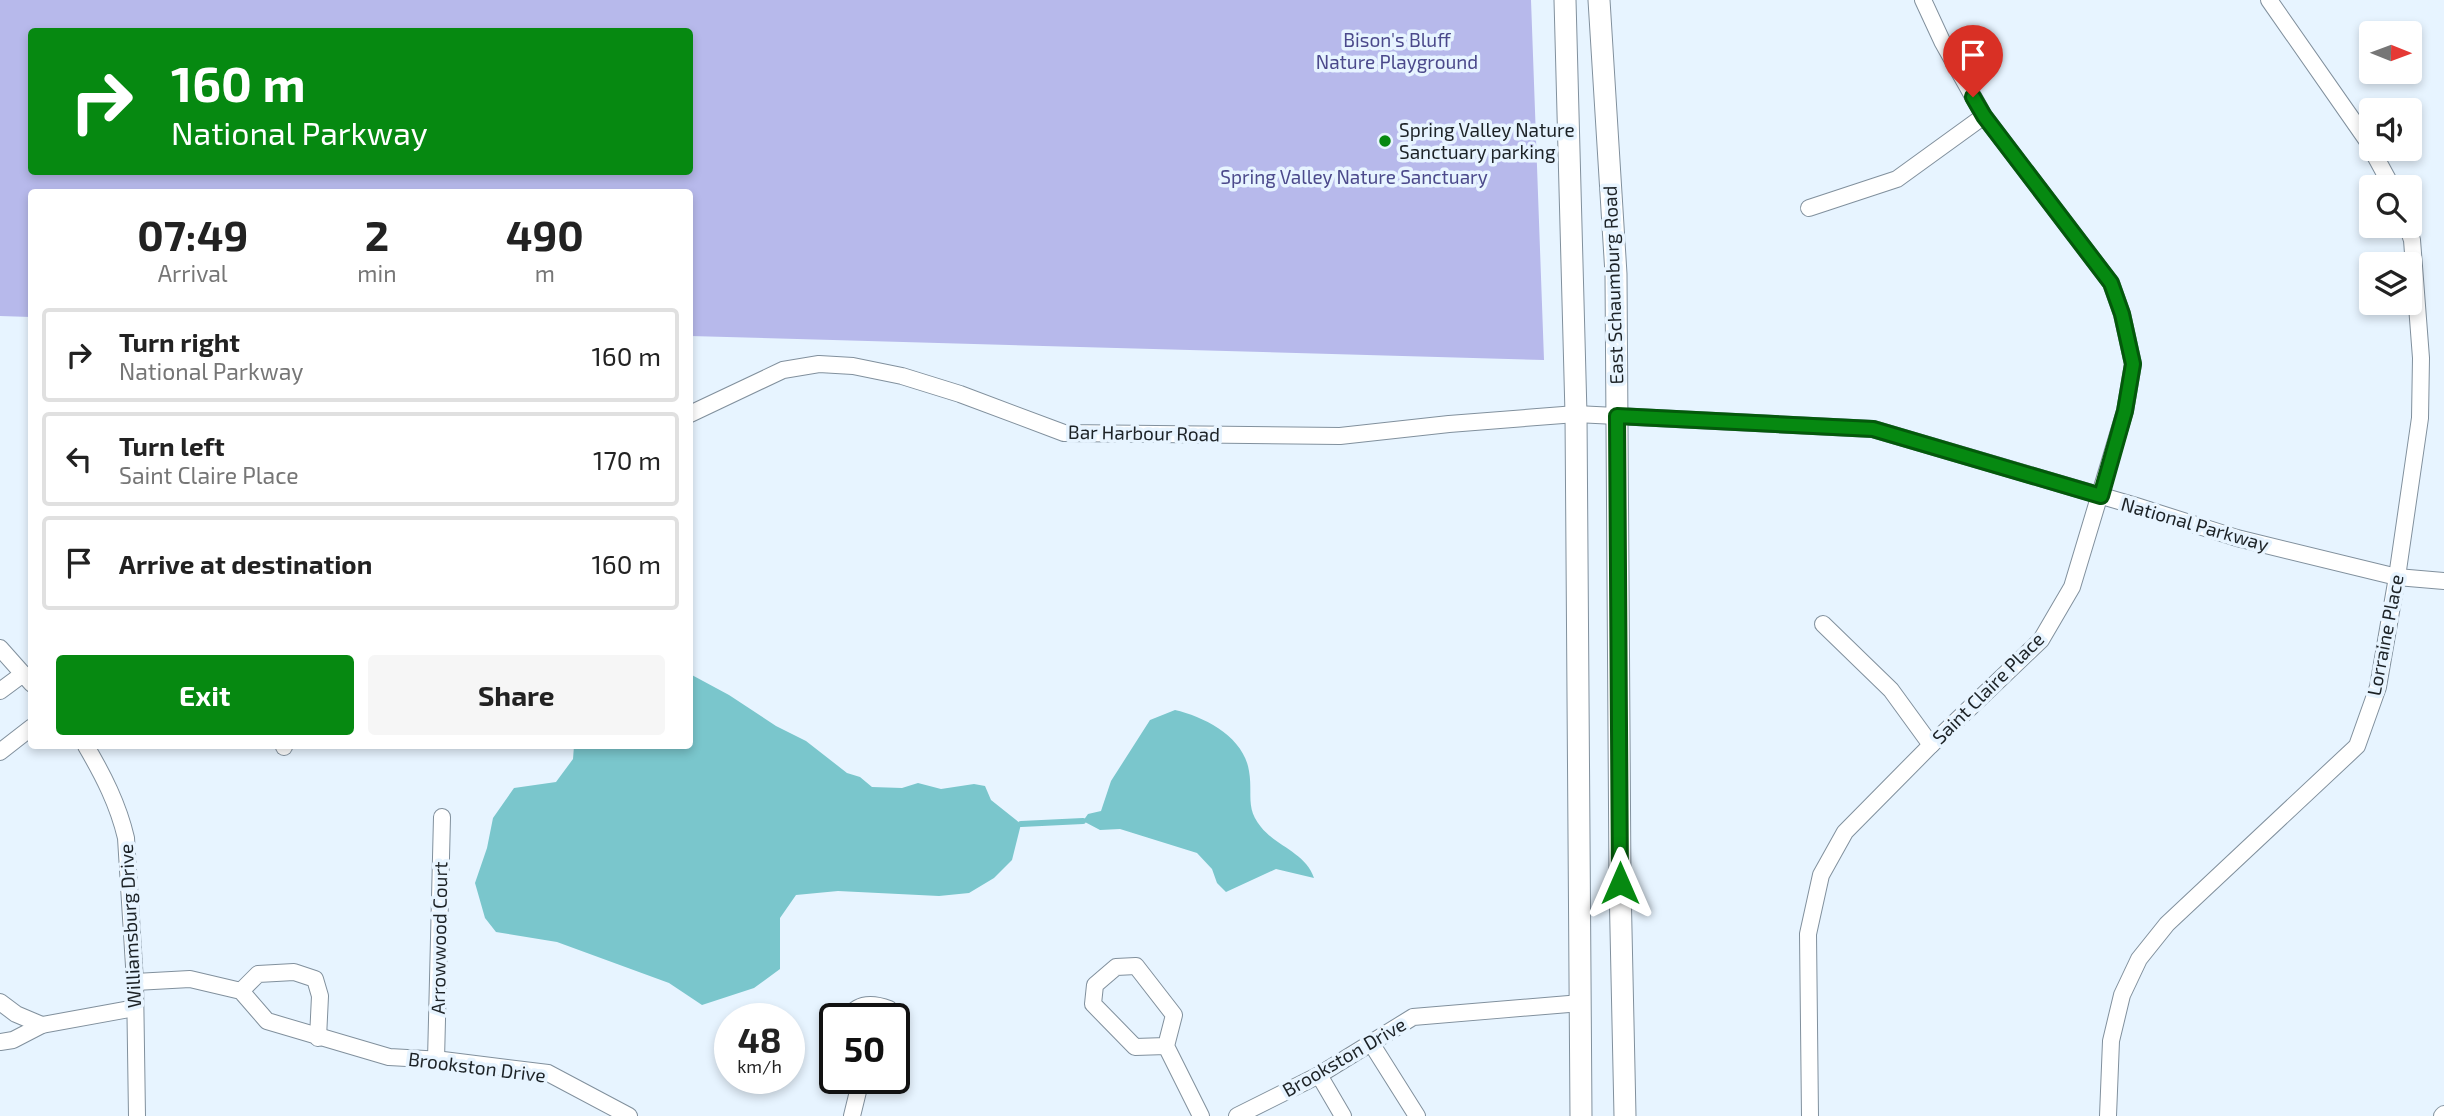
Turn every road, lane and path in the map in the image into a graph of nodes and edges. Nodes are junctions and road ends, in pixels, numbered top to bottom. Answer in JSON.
{"nodes":[{"id":1,"x":1565,"y":0,"type":"edge"},
{"id":2,"x":1599,"y":0,"type":"edge"},
{"id":3,"x":1923,"y":0,"type":"edge"},
{"id":4,"x":2269,"y":0,"type":"edge"},
{"id":5,"x":1984,"y":116,"type":"junction"},
{"id":6,"x":2386,"y":175,"type":"edge"},
{"id":7,"x":1809,"y":208,"type":"dead end"},
{"id":8,"x":2411,"y":238,"type":"edge"},
{"id":9,"x":693,"y":413,"type":"edge"},
{"id":10,"x":1576,"y":414,"type":"junction"},
{"id":11,"x":1617,"y":416,"type":"junction"},
{"id":12,"x":2101,"y":496,"type":"junction"},
{"id":13,"x":2397,"y":577,"type":"junction"},
{"id":14,"x":2444,"y":581,"type":"edge"},
{"id":15,"x":1823,"y":624,"type":"dead end"},
{"id":16,"x":0,"y":648,"type":"edge"},
{"id":17,"x":27,"y":679,"type":"edge"},
{"id":18,"x":0,"y":691,"type":"edge"},
{"id":19,"x":28,"y":730,"type":"edge"},
{"id":20,"x":1931,"y":745,"type":"junction"},
{"id":21,"x":88,"y":749,"type":"edge"},
{"id":22,"x":0,"y":752,"type":"edge"},
{"id":23,"x":442,"y":817,"type":"dead end"},
{"id":24,"x":135,"y":982,"type":"junction"},
{"id":25,"x":241,"y":991,"type":"junction"},
{"id":26,"x":0,"y":1002,"type":"edge"},
{"id":27,"x":1581,"y":1003,"type":"junction"},
{"id":28,"x":135,"y":1008,"type":"junction"},
{"id":29,"x":41,"y":1025,"type":"junction"},
{"id":30,"x":318,"y":1038,"type":"junction"},
{"id":31,"x":0,"y":1042,"type":"edge"},
{"id":32,"x":1371,"y":1043,"type":"junction"},
{"id":33,"x":1166,"y":1046,"type":"junction"},
{"id":34,"x":436,"y":1060,"type":"junction"},
{"id":35,"x":1319,"y":1076,"type":"junction"},
{"id":36,"x":859,"y":1094,"type":"edge"},
{"id":37,"x":597,"y":1108,"type":"edge"},
{"id":38,"x":137,"y":1116,"type":"edge"},
{"id":39,"x":629,"y":1116,"type":"edge"},
{"id":40,"x":852,"y":1116,"type":"edge"},
{"id":41,"x":1201,"y":1116,"type":"edge"},
{"id":42,"x":1237,"y":1116,"type":"edge"},
{"id":43,"x":1343,"y":1116,"type":"edge"},
{"id":44,"x":1417,"y":1116,"type":"edge"},
{"id":45,"x":1581,"y":1116,"type":"edge"},
{"id":46,"x":1625,"y":1116,"type":"edge"},
{"id":47,"x":1810,"y":1116,"type":"edge"},
{"id":48,"x":2108,"y":1116,"type":"edge"}],
"edges":[{"from":1,"to":10,"type":"main road","name":"East Schaumburg Road"},
{"from":2,"to":11,"type":"main road","name":"East Schaumburg Road"},
{"from":3,"to":5,"type":"street","name":"Saint Claire Place"},
{"from":4,"to":6,"type":"street"},
{"from":5,"to":7,"type":"street"},
{"from":5,"to":12,"type":"street","name":"Saint Claire Place"},
{"from":8,"to":13,"type":"street","name":"Lorraine Place"},
{"from":9,"to":10,"type":"street","name":"Bar Harbour Road"},
{"from":10,"to":11,"type":"street","name":"National Parkway"},
{"from":10,"to":27,"type":"main road","name":"East Schaumburg Road"},
{"from":11,"to":12,"type":"street","name":"National Parkway"},
{"from":11,"to":46,"type":"main road","name":"East Schaumburg Road"},
{"from":12,"to":13,"type":"street","name":"National Parkway"},
{"from":12,"to":20,"type":"street","name":"Saint Claire Place"},
{"from":13,"to":14,"type":"street","name":"National Parkway"},
{"from":13,"to":48,"type":"street","name":"Lorraine Place"},
{"from":15,"to":20,"type":"street"},
{"from":16,"to":17,"type":"street"},
{"from":17,"to":18,"type":"street"},
{"from":19,"to":22,"type":"street"},
{"from":20,"to":47,"type":"street","name":"Saint Claire Place"},
{"from":21,"to":24,"type":"street","name":"Williamsburg Drive"},
{"from":23,"to":34,"type":"street","name":"Arrowwood Court"},
{"from":24,"to":25,"type":"street"},
{"from":24,"to":28,"type":"street","name":"Williamsburg Drive"},
{"from":25,"to":30,"type":"street","name":"Brookston Drive"},
{"from":25,"to":30,"type":"street"},
{"from":26,"to":29,"type":"street"},
{"from":27,"to":32,"type":"street","name":"Brookston Drive"},
{"from":27,"to":45,"type":"main road","name":"East Schaumburg Road"},
{"from":28,"to":29,"type":"street"},
{"from":28,"to":38,"type":"street","name":"Williamsburg Drive"},
{"from":29,"to":31,"type":"street"},
{"from":30,"to":34,"type":"street","name":"Brookston Drive"},
{"from":32,"to":35,"type":"street","name":"Brookston Drive"},
{"from":32,"to":44,"type":"street"},
{"from":33,"to":33,"type":"street"},
{"from":33,"to":41,"type":"street"},
{"from":34,"to":37,"type":"street","name":"Brookston Drive"},
{"from":35,"to":42,"type":"street","name":"Brookston Drive"},
{"from":35,"to":43,"type":"street"},
{"from":36,"to":40,"type":"street"},
{"from":37,"to":39,"type":"street","name":"Brookston Drive"}]}
